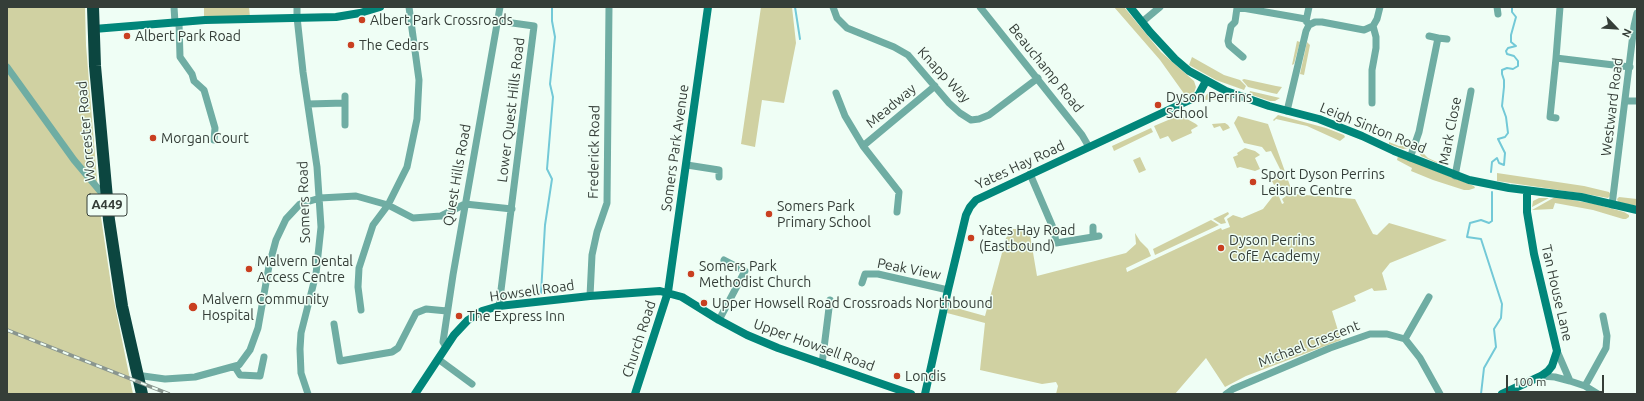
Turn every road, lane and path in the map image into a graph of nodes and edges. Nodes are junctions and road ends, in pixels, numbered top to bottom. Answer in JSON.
{"nodes":[{"id":1,"x":93,"y":7,"type":"edge"},
{"id":2,"x":174,"y":7,"type":"edge"},
{"id":3,"x":297,"y":7,"type":"edge"},
{"id":4,"x":380,"y":7,"type":"edge"},
{"id":5,"x":409,"y":7,"type":"edge"},
{"id":6,"x":500,"y":7,"type":"edge"},
{"id":7,"x":609,"y":7,"type":"edge"},
{"id":8,"x":708,"y":7,"type":"edge"},
{"id":9,"x":833,"y":7,"type":"edge"},
{"id":10,"x":980,"y":7,"type":"edge"},
{"id":11,"x":1130,"y":7,"type":"edge"},
{"id":12,"x":1160,"y":7,"type":"edge"},
{"id":13,"x":1309,"y":7,"type":"edge"},
{"id":14,"x":1380,"y":7,"type":"edge"},
{"id":15,"x":1560,"y":7,"type":"edge"},
{"id":16,"x":1237,"y":8,"type":"edge"},
{"id":17,"x":1637,"y":13,"type":"edge"},
{"id":18,"x":297,"y":17,"type":"junction"},
{"id":19,"x":498,"y":21,"type":"junction"},
{"id":20,"x":1142,"y":22,"type":"junction"},
{"id":21,"x":177,"y":23,"type":"junction"},
{"id":22,"x":1308,"y":23,"type":"junction"},
{"id":23,"x":1373,"y":26,"type":"junction"},
{"id":24,"x":94,"y":29,"type":"junction"},
{"id":25,"x":1429,"y":36,"type":"dead end"},
{"id":26,"x":1438,"y":38,"type":"junction"},
{"id":27,"x":1447,"y":39,"type":"dead end"},
{"id":28,"x":1243,"y":56,"type":"dead end"},
{"id":29,"x":1556,"y":58,"type":"junction"},
{"id":30,"x":7,"y":67,"type":"edge"},
{"id":31,"x":1630,"y":67,"type":"junction"},
{"id":32,"x":1038,"y":78,"type":"junction"},
{"id":33,"x":1206,"y":81,"type":"junction"},
{"id":34,"x":935,"y":86,"type":"junction"},
{"id":35,"x":1471,"y":91,"type":"dead end"},
{"id":36,"x":836,"y":93,"type":"dead end"},
{"id":37,"x":1626,"y":100,"type":"junction"},
{"id":38,"x":1637,"y":101,"type":"edge"},
{"id":39,"x":1372,"y":103,"type":"dead end"},
{"id":40,"x":308,"y":104,"type":"junction"},
{"id":41,"x":1287,"y":110,"type":"junction"},
{"id":42,"x":1550,"y":117,"type":"dead end"},
{"id":43,"x":345,"y":125,"type":"dead end"},
{"id":44,"x":214,"y":140,"type":"dead end"},
{"id":45,"x":863,"y":146,"type":"junction"},
{"id":46,"x":1088,"y":148,"type":"junction"},
{"id":47,"x":1410,"y":158,"type":"junction"},
{"id":48,"x":687,"y":165,"type":"junction"},
{"id":49,"x":1030,"y":174,"type":"junction"},
{"id":50,"x":1455,"y":176,"type":"junction"},
{"id":51,"x":719,"y":177,"type":"dead end"},
{"id":52,"x":1527,"y":191,"type":"junction"},
{"id":53,"x":320,"y":198,"type":"junction"},
{"id":54,"x":106,"y":199,"type":"junction"},
{"id":55,"x":465,"y":204,"type":"junction"},
{"id":56,"x":388,"y":205,"type":"junction"},
{"id":57,"x":1612,"y":205,"type":"junction"},
{"id":58,"x":512,"y":209,"type":"junction"},
{"id":59,"x":1637,"y":210,"type":"edge"},
{"id":60,"x":897,"y":212,"type":"dead end"},
{"id":61,"x":1093,"y":227,"type":"dead end"},
{"id":62,"x":724,"y":260,"type":"dead end"},
{"id":63,"x":862,"y":283,"type":"dead end"},
{"id":64,"x":948,"y":290,"type":"junction"},
{"id":65,"x":668,"y":292,"type":"junction"},
{"id":66,"x":590,"y":296,"type":"junction"},
{"id":67,"x":1429,"y":296,"type":"dead end"},
{"id":68,"x":830,"y":300,"type":"dead end"},
{"id":69,"x":499,"y":306,"type":"junction"},
{"id":70,"x":361,"y":310,"type":"dead end"},
{"id":71,"x":447,"y":311,"type":"junction"},
{"id":72,"x":1604,"y":316,"type":"dead end"},
{"id":73,"x":719,"y":320,"type":"junction"},
{"id":74,"x":334,"y":324,"type":"dead end"},
{"id":75,"x":1405,"y":339,"type":"junction"},
{"id":76,"x":446,"y":347,"type":"junction"},
{"id":77,"x":1557,"y":351,"type":"junction"},
{"id":78,"x":264,"y":357,"type":"dead end"},
{"id":79,"x":438,"y":359,"type":"junction"},
{"id":80,"x":822,"y":364,"type":"junction"},
{"id":81,"x":235,"y":367,"type":"junction"},
{"id":82,"x":1541,"y":376,"type":"junction"},
{"id":83,"x":1570,"y":381,"type":"junction"},
{"id":84,"x":139,"y":384,"type":"edge"},
{"id":85,"x":472,"y":384,"type":"dead end"},
{"id":86,"x":1585,"y":386,"type":"junction"},
{"id":87,"x":308,"y":394,"type":"edge"},
{"id":88,"x":415,"y":394,"type":"edge"},
{"id":89,"x":635,"y":394,"type":"edge"},
{"id":90,"x":911,"y":394,"type":"edge"},
{"id":91,"x":925,"y":394,"type":"edge"},
{"id":92,"x":1226,"y":394,"type":"edge"},
{"id":93,"x":1440,"y":394,"type":"edge"},
{"id":94,"x":1502,"y":394,"type":"edge"},
{"id":95,"x":1598,"y":394,"type":"edge"}],
"edges":[{"from":1,"to":24,"type":"highway","name":"Worcester Road","number":"A449"},
{"from":2,"to":21,"type":"street"},
{"from":3,"to":18,"type":"street","name":"Somers Road"},
{"from":4,"to":18,"type":"street"},
{"from":5,"to":56,"type":"street"},
{"from":6,"to":19,"type":"street","name":"Quest Hills Road"},
{"from":7,"to":66,"type":"street","name":"Frederick Road"},
{"from":8,"to":48,"type":"street","name":"Somers Park Avenue"},
{"from":9,"to":34,"type":"street","name":"Knapp Way"},
{"from":10,"to":32,"type":"street","name":"Beauchamp Road"},
{"from":11,"to":20,"type":"street","name":"Leigh Sinton Road"},
{"from":12,"to":20,"type":"street"},
{"from":13,"to":22,"type":"street"},
{"from":14,"to":23,"type":"street"},
{"from":15,"to":29,"type":"street"},
{"from":16,"to":22,"type":"street"},
{"from":16,"to":28,"type":"street"},
{"from":17,"to":31,"type":"street","name":"Westward Road"},
{"from":18,"to":21,"type":"street"},
{"from":18,"to":40,"type":"street","name":"Somers Road"},
{"from":19,"to":55,"type":"street","name":"Quest Hills Road"},
{"from":19,"to":58,"type":"street","name":"Lower Quest Hills Road"},
{"from":20,"to":33,"type":"street","name":"Leigh Sinton Road"},
{"from":21,"to":24,"type":"street"},
{"from":21,"to":44,"type":"street"},
{"from":22,"to":23,"type":"street"},
{"from":22,"to":41,"type":"street"},
{"from":23,"to":39,"type":"street"},
{"from":24,"to":54,"type":"highway","name":"Worcester Road","number":"A449"},
{"from":25,"to":26,"type":"street"},
{"from":26,"to":27,"type":"street"},
{"from":26,"to":47,"type":"street"},
{"from":29,"to":31,"type":"street"},
{"from":29,"to":42,"type":"street"},
{"from":30,"to":54,"type":"street"},
{"from":31,"to":37,"type":"street","name":"Westward Road"},
{"from":32,"to":34,"type":"street","name":"Knapp Way"},
{"from":32,"to":46,"type":"street","name":"Beauchamp Road"},
{"from":33,"to":41,"type":"street","name":"Leigh Sinton Road"},
{"from":33,"to":46,"type":"street","name":"Yates Hay Road"},
{"from":34,"to":45,"type":"street","name":"Meadway"},
{"from":35,"to":50,"type":"street","name":"Mark Close"},
{"from":36,"to":45,"type":"street","name":"Meadway"},
{"from":37,"to":38,"type":"street"},
{"from":37,"to":57,"type":"street","name":"Westward Road"},
{"from":40,"to":43,"type":"street"},
{"from":40,"to":53,"type":"street","name":"Somers Road"},
{"from":41,"to":47,"type":"street","name":"Leigh Sinton Road"},
{"from":45,"to":60,"type":"street","name":"Meadway"},
{"from":46,"to":49,"type":"street","name":"Yates Hay Road"},
{"from":47,"to":50,"type":"street","name":"Leigh Sinton Road"},
{"from":48,"to":51,"type":"street"},
{"from":48,"to":65,"type":"street","name":"Somers Park Avenue"},
{"from":49,"to":61,"type":"street"},
{"from":49,"to":64,"type":"street","name":"Yates Hay Road"},
{"from":50,"to":52,"type":"street","name":"Leigh Sinton Road"},
{"from":52,"to":57,"type":"street","name":"Leigh Sinton Road"},
{"from":52,"to":77,"type":"street","name":"Tan House Lane"},
{"from":53,"to":56,"type":"street"},
{"from":53,"to":81,"type":"street"},
{"from":53,"to":87,"type":"street","name":"Somers Road"},
{"from":54,"to":84,"type":"highway","name":"Worcester Road","number":"A449"},
{"from":55,"to":56,"type":"street"},
{"from":55,"to":58,"type":"street"},
{"from":55,"to":71,"type":"street","name":"Quest Hills Road"},
{"from":56,"to":70,"type":"street"},
{"from":57,"to":59,"type":"street","name":"Leigh Sinton Road"},
{"from":58,"to":69,"type":"street","name":"Lower Quest Hills Road"},
{"from":62,"to":73,"type":"street"},
{"from":63,"to":64,"type":"street","name":"Peak View"},
{"from":64,"to":91,"type":"street","name":"Yates Hay Road"},
{"from":65,"to":66,"type":"street","name":"Howsell Road"},
{"from":65,"to":73,"type":"street","name":"Upper Howsell Road"},
{"from":65,"to":89,"type":"street","name":"Church Road"},
{"from":66,"to":69,"type":"street","name":"Howsell Road"},
{"from":67,"to":75,"type":"street"},
{"from":68,"to":80,"type":"street"},
{"from":69,"to":76,"type":"street","name":"Howsell Road"},
{"from":71,"to":74,"type":"street"},
{"from":71,"to":76,"type":"street","name":"Quest Hills Road"},
{"from":72,"to":86,"type":"street"},
{"from":73,"to":80,"type":"street","name":"Upper Howsell Road"},
{"from":75,"to":92,"type":"street","name":"Michael Crescent"},
{"from":75,"to":93,"type":"street"},
{"from":76,"to":79,"type":"street","name":"Howsell Road"},
{"from":77,"to":82,"type":"street","name":"Tan House Lane"},
{"from":77,"to":83,"type":"street"},
{"from":78,"to":81,"type":"street"},
{"from":79,"to":85,"type":"street"},
{"from":79,"to":88,"type":"street","name":"Howsell Road"},
{"from":80,"to":90,"type":"street","name":"Upper Howsell Road"},
{"from":81,"to":84,"type":"street"},
{"from":82,"to":83,"type":"street"},
{"from":82,"to":94,"type":"street","name":"Tan House Lane"},
{"from":83,"to":86,"type":"street"},
{"from":86,"to":95,"type":"street"}]}
